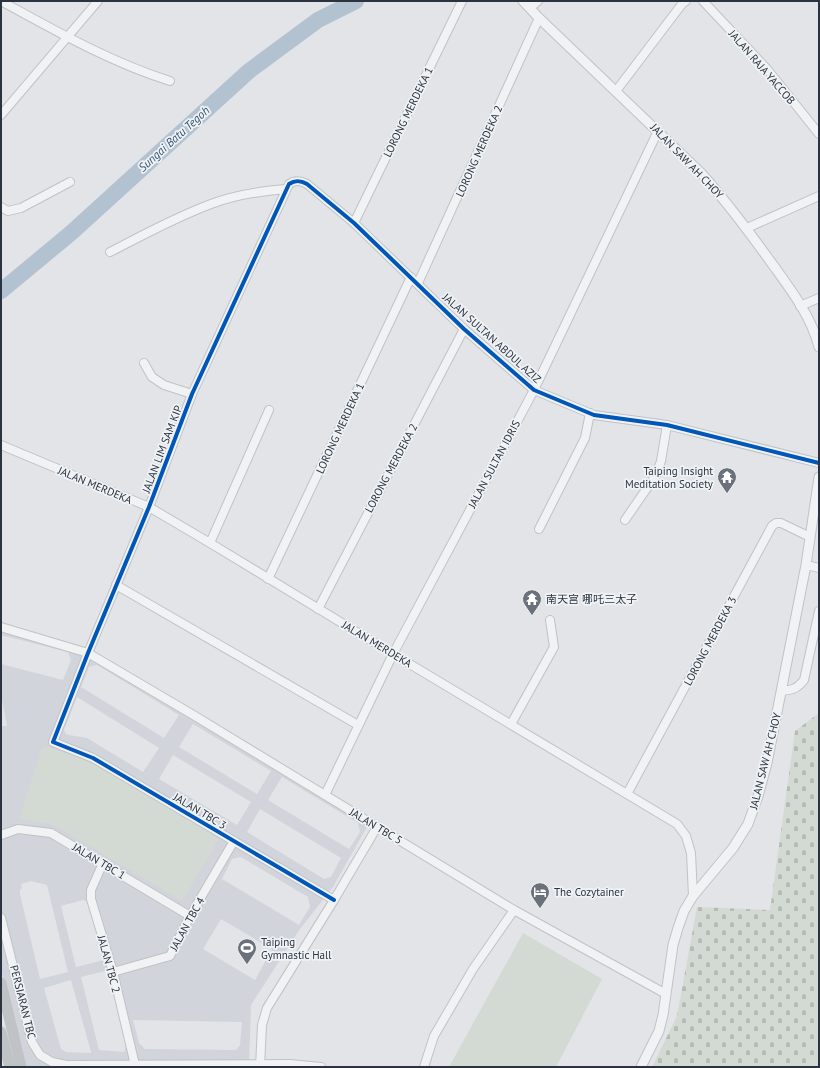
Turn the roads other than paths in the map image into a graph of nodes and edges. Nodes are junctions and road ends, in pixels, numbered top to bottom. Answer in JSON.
{"nodes":[{"id":1,"x":1,"y":1,"type":"edge"},
{"id":2,"x":98,"y":1,"type":"edge"},
{"id":3,"x":462,"y":1,"type":"edge"},
{"id":4,"x":523,"y":1,"type":"edge"},
{"id":5,"x":538,"y":1,"type":"edge"},
{"id":6,"x":686,"y":1,"type":"edge"},
{"id":7,"x":703,"y":1,"type":"edge"},
{"id":8,"x":530,"y":8,"type":"junction"},
{"id":9,"x":539,"y":18,"type":"junction"},
{"id":10,"x":67,"y":37,"type":"junction"},
{"id":11,"x":170,"y":81,"type":"dead end"},
{"id":12,"x":616,"y":91,"type":"junction"},
{"id":13,"x":1,"y":115,"type":"edge"},
{"id":14,"x":658,"y":131,"type":"junction"},
{"id":15,"x":819,"y":134,"type":"edge"},
{"id":16,"x":70,"y":182,"type":"dead end"},
{"id":17,"x":286,"y":189,"type":"junction"},
{"id":18,"x":819,"y":196,"type":"edge"},
{"id":19,"x":1,"y":207,"type":"edge"},
{"id":20,"x":354,"y":223,"type":"junction"},
{"id":21,"x":747,"y":228,"type":"junction"},
{"id":22,"x":110,"y":252,"type":"dead end"},
{"id":23,"x":411,"y":277,"type":"junction"},
{"id":24,"x":418,"y":283,"type":"junction"},
{"id":25,"x":819,"y":298,"type":"edge"},
{"id":26,"x":800,"y":306,"type":"junction"},
{"id":27,"x":464,"y":328,"type":"junction"},
{"id":28,"x":819,"y":347,"type":"edge"},
{"id":29,"x":144,"y":364,"type":"dead end"},
{"id":30,"x":534,"y":390,"type":"junction"},
{"id":31,"x":192,"y":394,"type":"junction"},
{"id":32,"x":269,"y":410,"type":"dead end"},
{"id":33,"x":590,"y":413,"type":"junction"},
{"id":34,"x":667,"y":425,"type":"junction"},
{"id":35,"x":1,"y":445,"type":"edge"},
{"id":36,"x":819,"y":463,"type":"edge"},
{"id":37,"x":819,"y":477,"type":"edge"},
{"id":38,"x":149,"y":508,"type":"junction"},
{"id":39,"x":625,"y":520,"type":"dead end"},
{"id":40,"x":539,"y":529,"type":"dead end"},
{"id":41,"x":810,"y":537,"type":"junction"},
{"id":42,"x":210,"y":543,"type":"junction"},
{"id":43,"x":806,"y":565,"type":"junction"},
{"id":44,"x":819,"y":568,"type":"edge"},
{"id":45,"x":268,"y":579,"type":"junction"},
{"id":46,"x":116,"y":585,"type":"junction"},
{"id":47,"x":318,"y":608,"type":"junction"},
{"id":48,"x":819,"y":611,"type":"edge"},
{"id":49,"x":550,"y":620,"type":"dead end"},
{"id":50,"x":1,"y":627,"type":"edge"},
{"id":51,"x":88,"y":653,"type":"junction"},
{"id":52,"x":393,"y":654,"type":"junction"},
{"id":53,"x":781,"y":691,"type":"junction"},
{"id":54,"x":511,"y":724,"type":"junction"},
{"id":55,"x":358,"y":726,"type":"junction"},
{"id":56,"x":53,"y":742,"type":"joint"},
{"id":57,"x":627,"y":794,"type":"junction"},
{"id":58,"x":325,"y":795,"type":"junction"},
{"id":59,"x":377,"y":826,"type":"junction"},
{"id":60,"x":1,"y":835,"type":"edge"},
{"id":61,"x":234,"y":841,"type":"junction"},
{"id":62,"x":102,"y":863,"type":"junction"},
{"id":63,"x":693,"y":896,"type":"junction"},
{"id":64,"x":334,"y":900,"type":"junction"},
{"id":65,"x":514,"y":910,"type":"junction"},
{"id":66,"x":190,"y":916,"type":"junction"},
{"id":67,"x":1,"y":918,"type":"edge"},
{"id":68,"x":113,"y":972,"type":"junction"},
{"id":69,"x":1,"y":983,"type":"edge"},
{"id":70,"x":666,"y":994,"type":"junction"},
{"id":71,"x":1,"y":1032,"type":"edge"},
{"id":72,"x":135,"y":1065,"type":"junction"},
{"id":73,"x":260,"y":1065,"type":"edge"},
{"id":74,"x":10,"y":1067,"type":"edge"},
{"id":75,"x":21,"y":1067,"type":"edge"},
{"id":76,"x":321,"y":1067,"type":"edge"},
{"id":77,"x":424,"y":1067,"type":"edge"},
{"id":78,"x":641,"y":1067,"type":"edge"}],
"edges":[{"from":1,"to":10,"type":"street"},
{"from":2,"to":10,"type":"street"},
{"from":3,"to":20,"type":"street","name":"LORONG MERDEKA 1"},
{"from":4,"to":8,"type":"street","name":"JALAN SAW AH CHOY"},
{"from":5,"to":8,"type":"street"},
{"from":6,"to":12,"type":"street"},
{"from":7,"to":15,"type":"street","name":"JALAN RAJA YACCOB"},
{"from":8,"to":9,"type":"street","name":"JALAN SAW AH CHOY"},
{"from":9,"to":12,"type":"street","name":"JALAN SAW AH CHOY"},
{"from":9,"to":24,"type":"street","name":"LORONG MERDEKA 2"},
{"from":10,"to":11,"type":"street"},
{"from":10,"to":13,"type":"street"},
{"from":12,"to":14,"type":"street","name":"JALAN SAW AH CHOY"},
{"from":14,"to":21,"type":"street","name":"JALAN SAW AH CHOY"},
{"from":14,"to":30,"type":"street","name":"JALAN SULTAN IDRIS"},
{"from":16,"to":19,"type":"street"},
{"from":17,"to":20,"type":"street","name":"JALAN SULTAN ABDUL AZIZ"},
{"from":17,"to":22,"type":"street"},
{"from":17,"to":31,"type":"street","name":"JALAN LIM SAM KIP"},
{"from":18,"to":21,"type":"street"},
{"from":20,"to":23,"type":"street","name":"JALAN SULTAN ABDUL AZIZ"},
{"from":21,"to":26,"type":"street","name":"JALAN SAW AH CHOY"},
{"from":23,"to":24,"type":"street","name":"JALAN SULTAN ABDUL AZIZ"},
{"from":23,"to":45,"type":"street","name":"LORONG MERDEKA 1"},
{"from":24,"to":27,"type":"street","name":"JALAN SULTAN ABDUL AZIZ"},
{"from":25,"to":26,"type":"street"},
{"from":26,"to":28,"type":"street","name":"JALAN SAW AH CHOY"},
{"from":27,"to":30,"type":"street","name":"JALAN SULTAN ABDUL AZIZ"},
{"from":27,"to":47,"type":"street","name":"LORONG MERDEKA 2"},
{"from":29,"to":31,"type":"street"},
{"from":30,"to":33,"type":"street","name":"JALAN SULTAN ABDUL AZIZ"},
{"from":30,"to":52,"type":"street","name":"JALAN SULTAN IDRIS"},
{"from":31,"to":38,"type":"street","name":"JALAN LIM SAM KIP"},
{"from":32,"to":42,"type":"street"},
{"from":33,"to":34,"type":"street","name":"JALAN SULTAN ABDUL AZIZ"},
{"from":33,"to":40,"type":"street"},
{"from":34,"to":36,"type":"street","name":"JALAN SULTAN ABDUL AZIZ"},
{"from":34,"to":39,"type":"street"},
{"from":35,"to":38,"type":"street","name":"JALAN MERDEKA"},
{"from":37,"to":41,"type":"street","name":"JALAN SAW AH CHOY"},
{"from":38,"to":42,"type":"street","name":"JALAN MERDEKA"},
{"from":38,"to":46,"type":"street","name":"JALAN LIM SAM KIP"},
{"from":41,"to":43,"type":"street","name":"JALAN SAW AH CHOY"},
{"from":41,"to":57,"type":"street","name":"LORONG MERDEKA 3"},
{"from":42,"to":45,"type":"street","name":"JALAN MERDEKA"},
{"from":43,"to":44,"type":"street"},
{"from":43,"to":53,"type":"street","name":"JALAN SAW AH CHOY"},
{"from":45,"to":47,"type":"street","name":"JALAN MERDEKA"},
{"from":46,"to":51,"type":"street","name":"JALAN LIM SAM KIP"},
{"from":46,"to":55,"type":"street"},
{"from":47,"to":52,"type":"street","name":"JALAN MERDEKA"},
{"from":48,"to":53,"type":"street"},
{"from":49,"to":54,"type":"street"},
{"from":50,"to":51,"type":"street","name":"JALAN TBC 5"},
{"from":51,"to":56,"type":"street","name":"JALAN LIM SAM KIP"},
{"from":51,"to":58,"type":"street","name":"JALAN TBC 5"},
{"from":52,"to":54,"type":"street","name":"JALAN MERDEKA"},
{"from":52,"to":55,"type":"street","name":"JALAN SULTAN IDRIS"},
{"from":53,"to":63,"type":"street","name":"JALAN SAW AH CHOY"},
{"from":54,"to":57,"type":"street","name":"JALAN MERDEKA"},
{"from":55,"to":58,"type":"street","name":"JALAN SULTAN IDRIS"},
{"from":56,"to":61,"type":"street","name":"JALAN TBC 3"},
{"from":57,"to":63,"type":"street","name":"JALAN MERDEKA"},
{"from":58,"to":59,"type":"street","name":"JALAN TBC 5"},
{"from":59,"to":64,"type":"street"},
{"from":59,"to":65,"type":"street","name":"JALAN TBC 5"},
{"from":60,"to":62,"type":"street","name":"JALAN TBC 1"},
{"from":61,"to":64,"type":"street","name":"JALAN TBC 3"},
{"from":61,"to":66,"type":"street","name":"JALAN TBC 4"},
{"from":62,"to":66,"type":"street","name":"JALAN TBC 1"},
{"from":62,"to":68,"type":"street","name":"JALAN TBC 2"},
{"from":63,"to":70,"type":"street","name":"JALAN SAW AH CHOY"},
{"from":64,"to":73,"type":"street"},
{"from":65,"to":70,"type":"street","name":"JALAN TBC 5"},
{"from":65,"to":77,"type":"street"},
{"from":66,"to":68,"type":"street","name":"JALAN TBC 4"},
{"from":67,"to":72,"type":"street","name":"PERSIARAN TBC"},
{"from":68,"to":72,"type":"street","name":"JALAN TBC 2"},
{"from":69,"to":75,"type":"main road"},
{"from":70,"to":78,"type":"street","name":"JALAN SAW AH CHOY"},
{"from":71,"to":74,"type":"main road"},
{"from":72,"to":73,"type":"street","name":"PERSIARAN TBC"},
{"from":73,"to":76,"type":"street","name":"PERSIARAN TBC"}]}
